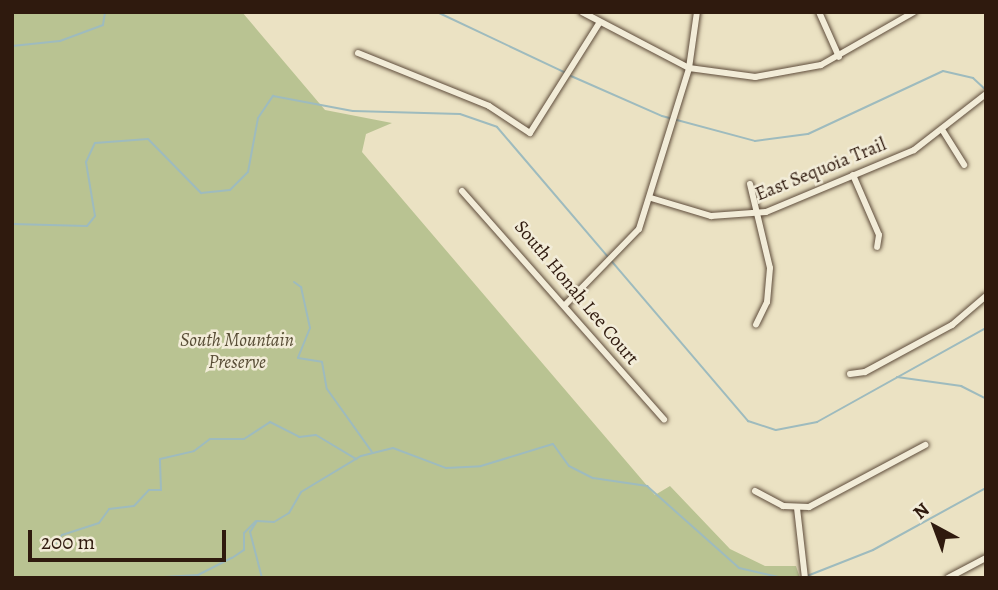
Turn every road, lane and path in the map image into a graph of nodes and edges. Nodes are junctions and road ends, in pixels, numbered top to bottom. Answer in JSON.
{"nodes":[{"id":1,"x":582,"y":12,"type":"edge"},
{"id":2,"x":697,"y":12,"type":"edge"},
{"id":3,"x":819,"y":12,"type":"edge"},
{"id":4,"x":914,"y":12,"type":"edge"},
{"id":5,"x":600,"y":22,"type":"junction"},
{"id":6,"x":358,"y":53,"type":"dead end"},
{"id":7,"x":838,"y":57,"type":"junction"},
{"id":8,"x":688,"y":68,"type":"junction"},
{"id":9,"x":986,"y":94,"type":"edge"},
{"id":10,"x":943,"y":131,"type":"junction"},
{"id":11,"x":964,"y":165,"type":"dead end"},
{"id":12,"x":853,"y":175,"type":"junction"},
{"id":13,"x":750,"y":184,"type":"dead end"},
{"id":14,"x":462,"y":191,"type":"dead end"},
{"id":15,"x":651,"y":198,"type":"junction"},
{"id":16,"x":757,"y":214,"type":"junction"},
{"id":17,"x":877,"y":247,"type":"dead end"},
{"id":18,"x":986,"y":296,"type":"edge"},
{"id":19,"x":565,"y":305,"type":"junction"},
{"id":20,"x":756,"y":325,"type":"dead end"},
{"id":21,"x":850,"y":374,"type":"dead end"},
{"id":22,"x":664,"y":419,"type":"dead end"},
{"id":23,"x":925,"y":445,"type":"dead end"},
{"id":24,"x":755,"y":491,"type":"dead end"},
{"id":25,"x":797,"y":508,"type":"junction"},
{"id":26,"x":986,"y":558,"type":"edge"},
{"id":27,"x":804,"y":575,"type":"edge"},
{"id":28,"x":948,"y":578,"type":"edge"}],
"edges":[{"from":1,"to":5,"type":"street"},
{"from":2,"to":8,"type":"street"},
{"from":3,"to":7,"type":"street"},
{"from":4,"to":7,"type":"street"},
{"from":5,"to":6,"type":"street"},
{"from":5,"to":8,"type":"street"},
{"from":7,"to":8,"type":"street"},
{"from":8,"to":15,"type":"street"},
{"from":9,"to":10,"type":"street","name":"East Sequoia Trail"},
{"from":10,"to":11,"type":"street"},
{"from":10,"to":12,"type":"street","name":"East Sequoia Trail"},
{"from":12,"to":16,"type":"street","name":"East Sequoia Trail"},
{"from":12,"to":17,"type":"street"},
{"from":13,"to":16,"type":"street"},
{"from":14,"to":19,"type":"street","name":"South Honah Lee Court"},
{"from":15,"to":16,"type":"street","name":"East Sequoia Trail"},
{"from":15,"to":19,"type":"street"},
{"from":16,"to":20,"type":"street"},
{"from":18,"to":21,"type":"street"},
{"from":19,"to":22,"type":"street","name":"South Honah Lee Court"},
{"from":23,"to":25,"type":"street"},
{"from":24,"to":25,"type":"street"},
{"from":25,"to":27,"type":"street"},
{"from":26,"to":28,"type":"street"}]}
